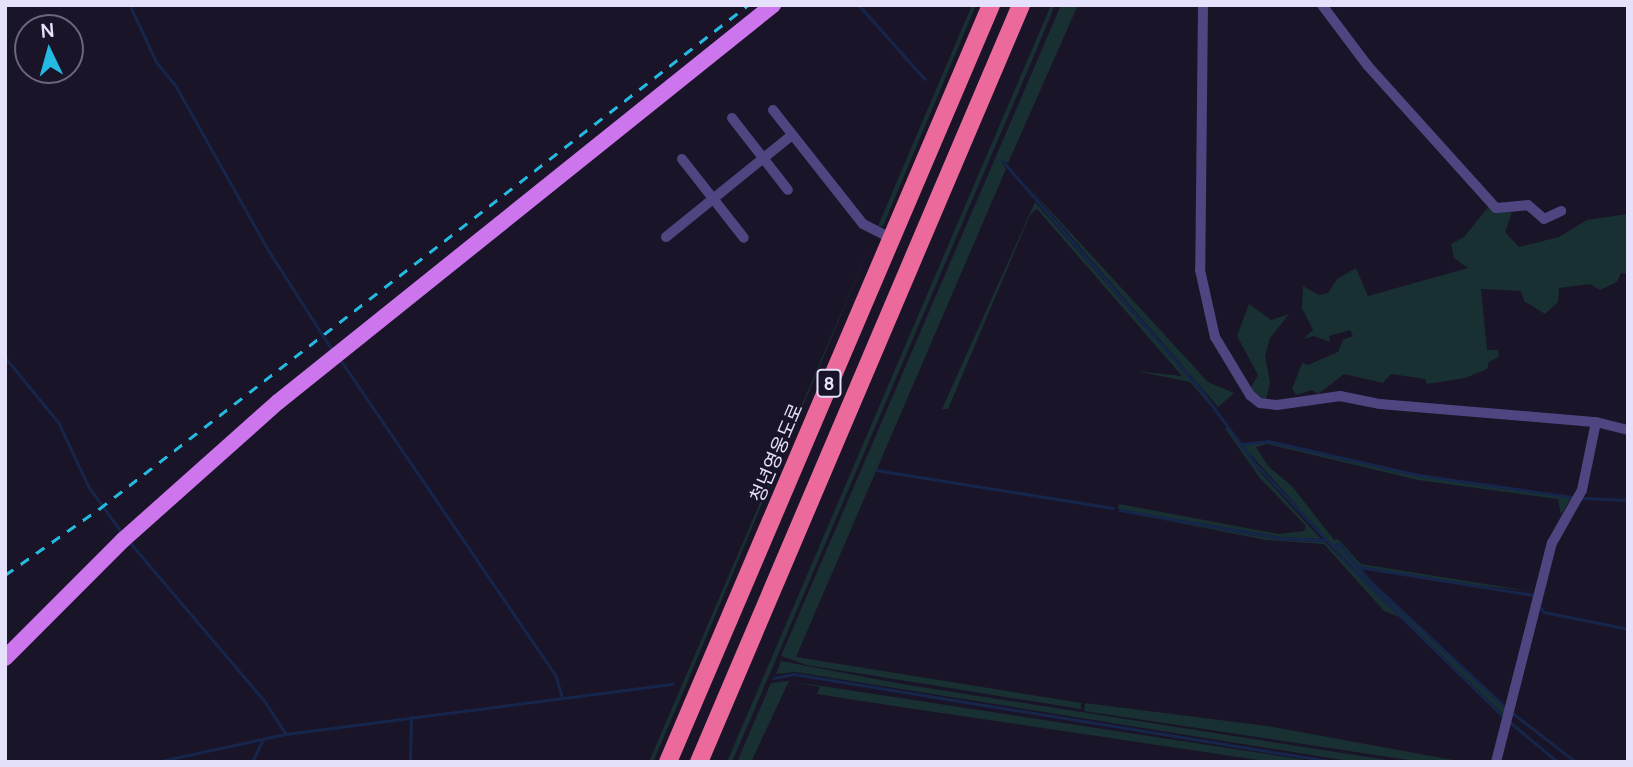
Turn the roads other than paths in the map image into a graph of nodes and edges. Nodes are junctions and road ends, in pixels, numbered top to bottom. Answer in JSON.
{"nodes":[{"id":1,"x":773,"y":5,"type":"edge"},
{"id":2,"x":991,"y":5,"type":"edge"},
{"id":3,"x":1021,"y":5,"type":"edge"},
{"id":4,"x":1203,"y":5,"type":"edge"},
{"id":5,"x":1322,"y":5,"type":"edge"},
{"id":6,"x":773,"y":110,"type":"dead end"},
{"id":7,"x":732,"y":118,"type":"dead end"},
{"id":8,"x":792,"y":135,"type":"junction"},
{"id":9,"x":763,"y":158,"type":"junction"},
{"id":10,"x":682,"y":159,"type":"dead end"},
{"id":11,"x":788,"y":190,"type":"dead end"},
{"id":12,"x":713,"y":199,"type":"junction"},
{"id":13,"x":1561,"y":211,"type":"dead end"},
{"id":14,"x":666,"y":237,"type":"dead end"},
{"id":15,"x":744,"y":238,"type":"dead end"},
{"id":16,"x":891,"y":238,"type":"junction"},
{"id":17,"x":1597,"y":422,"type":"junction"},
{"id":18,"x":1628,"y":430,"type":"edge"},
{"id":19,"x":5,"y":659,"type":"edge"},
{"id":20,"x":668,"y":762,"type":"edge"},
{"id":21,"x":699,"y":762,"type":"edge"},
{"id":22,"x":1496,"y":762,"type":"edge"}],
"edges":[{"from":1,"to":19,"type":"main road"},
{"from":2,"to":16,"type":"highway","name":"청년영웅도로","number":"8"},
{"from":3,"to":21,"type":"highway","number":"8"},
{"from":4,"to":17,"type":"street"},
{"from":5,"to":13,"type":"street"},
{"from":6,"to":8,"type":"street"},
{"from":7,"to":9,"type":"street"},
{"from":8,"to":9,"type":"street"},
{"from":8,"to":16,"type":"street"},
{"from":9,"to":11,"type":"street"},
{"from":9,"to":12,"type":"street"},
{"from":10,"to":12,"type":"street"},
{"from":12,"to":14,"type":"street"},
{"from":12,"to":15,"type":"street"},
{"from":16,"to":20,"type":"highway","name":"청년영웅도로","number":"8"},
{"from":17,"to":18,"type":"street"},
{"from":17,"to":22,"type":"street"}]}
